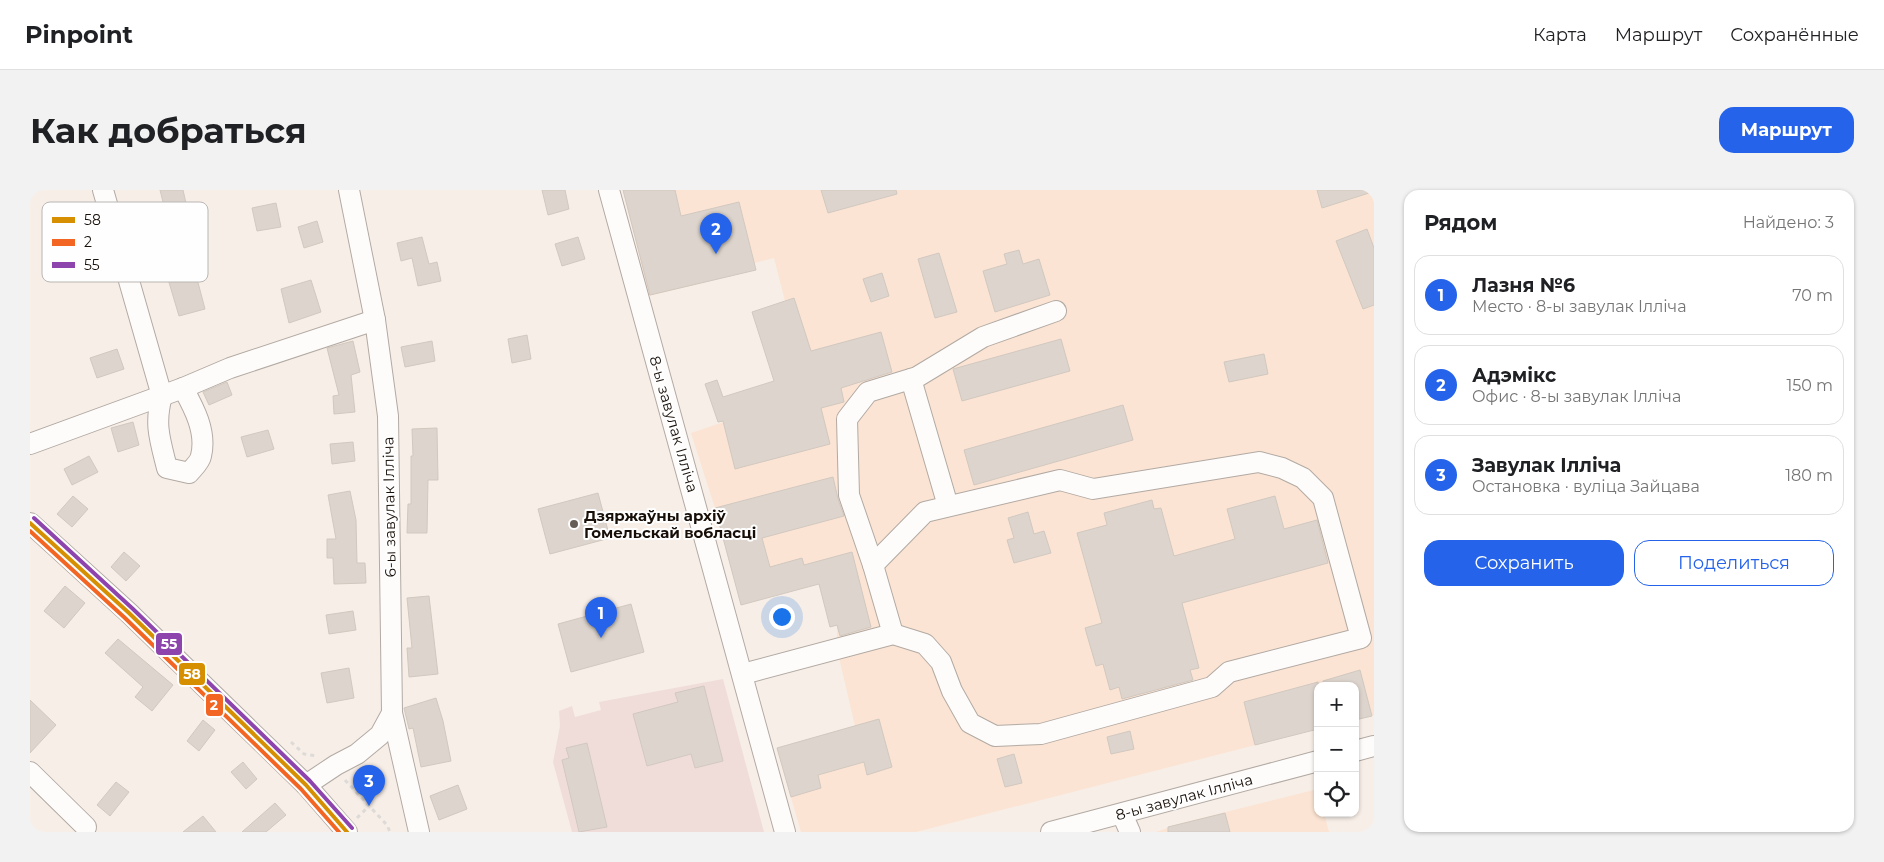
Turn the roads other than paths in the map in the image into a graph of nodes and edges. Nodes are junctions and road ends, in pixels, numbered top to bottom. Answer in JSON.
{"nodes":[{"id":1,"x":349,"y":190,"type":"edge"},
{"id":2,"x":609,"y":190,"type":"edge"},
{"id":3,"x":129,"y":282,"type":"edge"},
{"id":4,"x":1056,"y":311,"type":"dead end"},
{"id":5,"x":375,"y":320,"type":"junction"},
{"id":6,"x":911,"y":379,"type":"junction"},
{"id":7,"x":183,"y":388,"type":"junction"},
{"id":8,"x":162,"y":396,"type":"junction"},
{"id":9,"x":30,"y":444,"type":"edge"},
{"id":10,"x":948,"y":506,"type":"junction"},
{"id":11,"x":30,"y":523,"type":"edge"},
{"id":12,"x":873,"y":565,"type":"junction"},
{"id":13,"x":893,"y":634,"type":"junction"},
{"id":14,"x":743,"y":674,"type":"junction"},
{"id":15,"x":392,"y":713,"type":"junction"},
{"id":16,"x":1374,"y":746,"type":"edge"},
{"id":17,"x":1359,"y":750,"type":"edge"},
{"id":18,"x":1314,"y":762,"type":"edge"},
{"id":19,"x":30,"y":772,"type":"edge"},
{"id":20,"x":306,"y":785,"type":"junction"},
{"id":21,"x":1122,"y":814,"type":"junction"},
{"id":22,"x":86,"y":827,"type":"dead end"},
{"id":23,"x":347,"y":832,"type":"edge"},
{"id":24,"x":419,"y":832,"type":"edge"},
{"id":25,"x":785,"y":832,"type":"edge"},
{"id":26,"x":1050,"y":832,"type":"edge"},
{"id":27,"x":1130,"y":832,"type":"edge"}],
"edges":[{"from":1,"to":5,"type":"street","name":"6-ы завулак Ілліча"},
{"from":2,"to":14,"type":"street","name":"8-ы завулак Ілліча"},
{"from":3,"to":8,"type":"street"},
{"from":4,"to":6,"type":"street"},
{"from":5,"to":7,"type":"street"},
{"from":5,"to":15,"type":"street","name":"6-ы завулак Ілліча"},
{"from":6,"to":10,"type":"street"},
{"from":6,"to":12,"type":"street"},
{"from":7,"to":8,"type":"street"},
{"from":7,"to":8,"type":"street"},
{"from":8,"to":9,"type":"street"},
{"from":10,"to":12,"type":"street"},
{"from":10,"to":13,"type":"street"},
{"from":11,"to":20,"type":"street"},
{"from":12,"to":13,"type":"street"},
{"from":13,"to":14,"type":"street"},
{"from":14,"to":25,"type":"street","name":"8-ы завулак Ілліча"},
{"from":15,"to":20,"type":"street","name":"6-ы завулак Ілліча"},
{"from":15,"to":24,"type":"street"},
{"from":16,"to":17,"type":"street"},
{"from":18,"to":21,"type":"street","name":"8-ы завулак Ілліча"},
{"from":19,"to":22,"type":"street"},
{"from":20,"to":23,"type":"street"},
{"from":21,"to":26,"type":"street","name":"8-ы завулак Ілліча"},
{"from":21,"to":27,"type":"street"}]}
